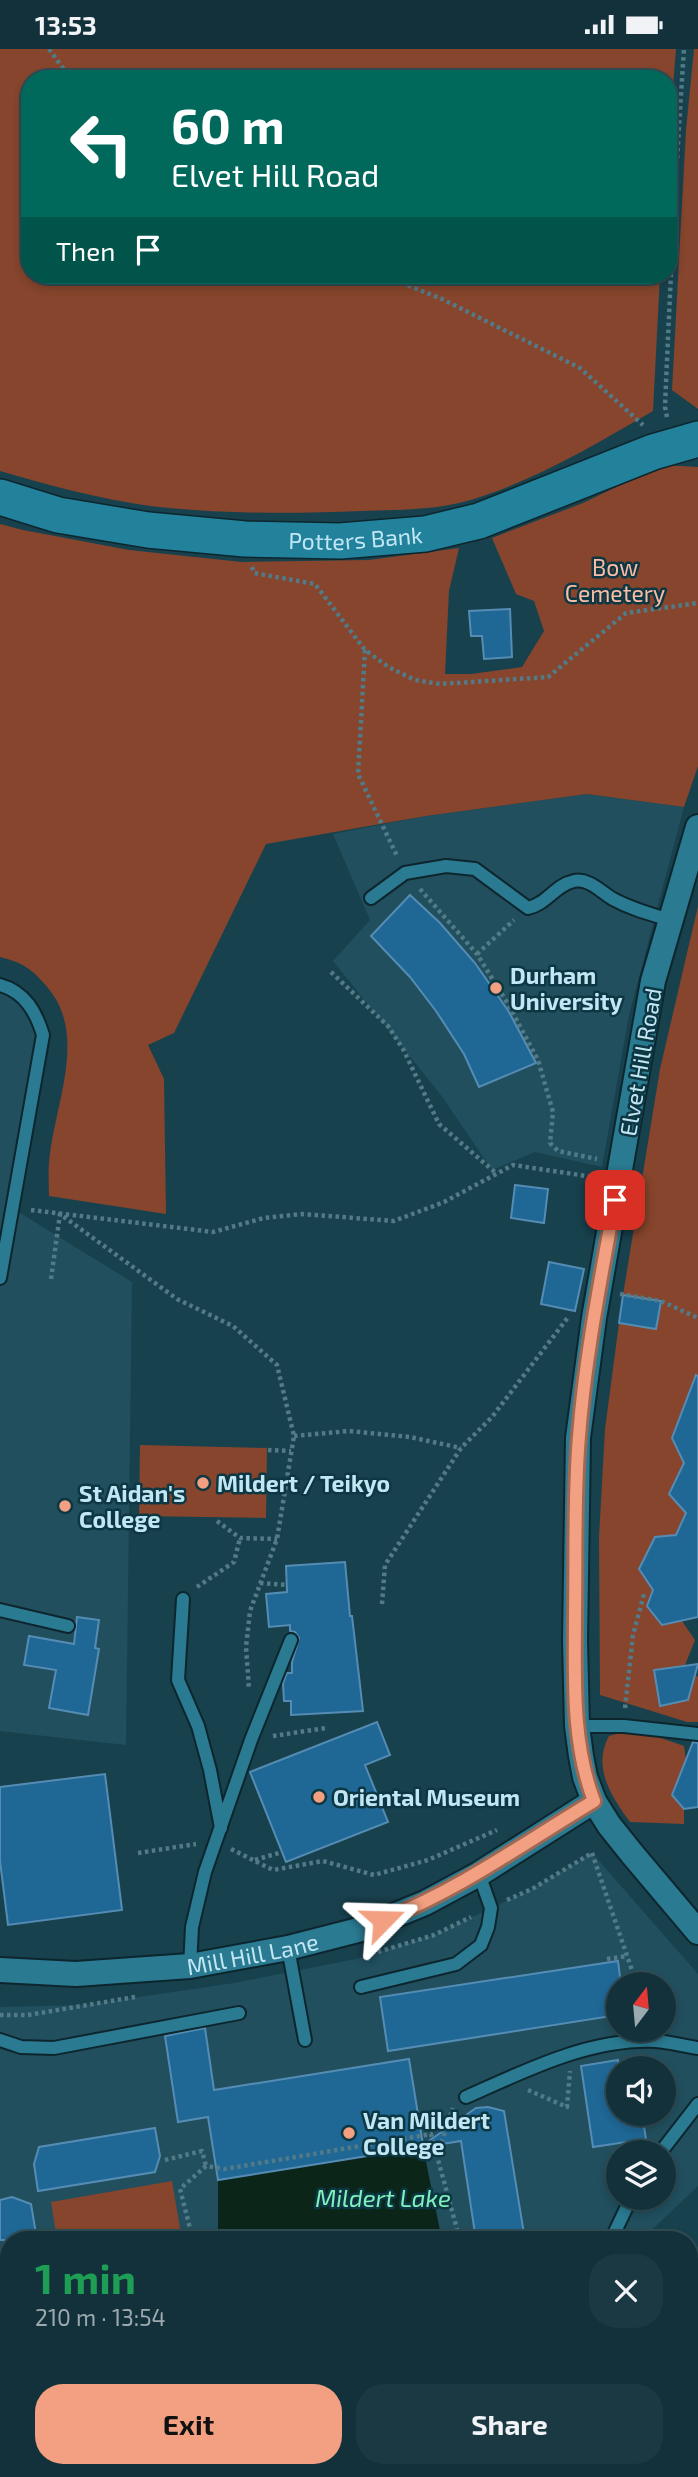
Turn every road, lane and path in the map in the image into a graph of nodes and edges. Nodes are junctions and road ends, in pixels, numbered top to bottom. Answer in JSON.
{"nodes":[{"id":1,"x":49,"y":49,"type":"edge"},
{"id":2,"x":684,"y":49,"type":"edge"},
{"id":3,"x":64,"y":70,"type":"edge"},
{"id":4,"x":677,"y":149,"type":"edge"},
{"id":5,"x":404,"y":284,"type":"edge"},
{"id":6,"x":671,"y":284,"type":"edge"},
{"id":7,"x":675,"y":445,"type":"edge"},
{"id":8,"x":0,"y":497,"type":"edge"},
{"id":9,"x":245,"y":538,"type":"junction"},
{"id":10,"x":698,"y":603,"type":"edge"},
{"id":11,"x":365,"y":650,"type":"junction"},
{"id":12,"x":698,"y":827,"type":"edge"},
{"id":13,"x":405,"y":873,"type":"junction"},
{"id":14,"x":371,"y":898,"type":"dead end"},
{"id":15,"x":528,"y":908,"type":"junction"},
{"id":16,"x":670,"y":920,"type":"junction"},
{"id":17,"x":477,"y":954,"type":"junction"},
{"id":18,"x":331,"y":972,"type":"dead end"},
{"id":19,"x":0,"y":985,"type":"edge"},
{"id":20,"x":620,"y":1173,"type":"junction"},
{"id":21,"x":496,"y":1174,"type":"junction"},
{"id":22,"x":8,"y":1201,"type":"edge"},
{"id":23,"x":60,"y":1214,"type":"junction"},
{"id":24,"x":0,"y":1278,"type":"edge"},
{"id":25,"x":51,"y":1279,"type":"dead end"},
{"id":26,"x":599,"y":1288,"type":"junction"},
{"id":27,"x":571,"y":1314,"type":"dead end"},
{"id":28,"x":698,"y":1318,"type":"edge"},
{"id":29,"x":294,"y":1436,"type":"junction"},
{"id":30,"x":461,"y":1448,"type":"junction"},
{"id":31,"x":268,"y":1450,"type":"dead end"},
{"id":32,"x":291,"y":1451,"type":"junction"},
{"id":33,"x":217,"y":1521,"type":"dead end"},
{"id":34,"x":240,"y":1538,"type":"junction"},
{"id":35,"x":277,"y":1539,"type":"junction"},
{"id":36,"x":260,"y":1583,"type":"junction"},
{"id":37,"x":287,"y":1585,"type":"dead end"},
{"id":38,"x":644,"y":1594,"type":"dead end"},
{"id":39,"x":183,"y":1599,"type":"joint"},
{"id":40,"x":382,"y":1604,"type":"dead end"},
{"id":41,"x":0,"y":1609,"type":"edge"},
{"id":42,"x":68,"y":1626,"type":"dead end"},
{"id":43,"x":291,"y":1640,"type":"dead end"},
{"id":44,"x":250,"y":1691,"type":"dead end"},
{"id":45,"x":577,"y":1725,"type":"junction"},
{"id":46,"x":624,"y":1726,"type":"junction"},
{"id":47,"x":326,"y":1728,"type":"dead end"},
{"id":48,"x":698,"y":1734,"type":"edge"},
{"id":49,"x":251,"y":1739,"type":"junction"},
{"id":50,"x":594,"y":1801,"type":"junction"},
{"id":51,"x":609,"y":1825,"type":"junction"},
{"id":52,"x":220,"y":1828,"type":"junction"},
{"id":53,"x":501,"y":1828,"type":"dead end"},
{"id":54,"x":216,"y":1841,"type":"junction"},
{"id":55,"x":282,"y":1851,"type":"dead end"},
{"id":56,"x":138,"y":1853,"type":"dead end"},
{"id":57,"x":254,"y":1860,"type":"junction"},
{"id":58,"x":479,"y":1874,"type":"junction"},
{"id":59,"x":698,"y":1932,"type":"edge"},
{"id":60,"x":288,"y":1948,"type":"junction"},
{"id":61,"x":628,"y":1956,"type":"junction"},
{"id":62,"x":607,"y":1959,"type":"dead end"},
{"id":63,"x":191,"y":1966,"type":"junction"},
{"id":64,"x":0,"y":1970,"type":"edge"},
{"id":65,"x":633,"y":1972,"type":"edge"},
{"id":66,"x":361,"y":1987,"type":"dead end"},
{"id":67,"x":239,"y":2013,"type":"dead end"},
{"id":68,"x":0,"y":2040,"type":"edge"},
{"id":69,"x":305,"y":2040,"type":"dead end"},
{"id":70,"x":698,"y":2048,"type":"edge"},
{"id":71,"x":573,"y":2053,"type":"junction"},
{"id":72,"x":504,"y":2081,"type":"junction"},
{"id":73,"x":461,"y":2100,"type":"joint"},
{"id":74,"x":698,"y":2104,"type":"edge"},
{"id":75,"x":670,"y":2140,"type":"edge"},
{"id":76,"x":437,"y":2157,"type":"junction"},
{"id":77,"x":164,"y":2160,"type":"dead end"},
{"id":78,"x":206,"y":2166,"type":"junction"},
{"id":79,"x":625,"y":2210,"type":"edge"},
{"id":80,"x":191,"y":2231,"type":"edge"},
{"id":81,"x":458,"y":2231,"type":"edge"},
{"id":82,"x":615,"y":2231,"type":"edge"}],
"edges":[{"from":1,"to":3,"type":"path"},
{"from":2,"to":4,"type":"path"},
{"from":5,"to":7,"type":"path"},
{"from":6,"to":7,"type":"path"},
{"from":7,"to":9,"type":"street","name":"Potters Bank"},
{"from":8,"to":9,"type":"street","name":"Potters Bank"},
{"from":9,"to":11,"type":"path"},
{"from":10,"to":11,"type":"path"},
{"from":11,"to":13,"type":"path"},
{"from":12,"to":16,"type":"street","name":"Elvet Hill Road"},
{"from":13,"to":14,"type":"lane"},
{"from":13,"to":15,"type":"lane"},
{"from":13,"to":17,"type":"path"},
{"from":15,"to":16,"type":"lane"},
{"from":15,"to":17,"type":"path"},
{"from":16,"to":20,"type":"street","name":"Elvet Hill Road"},
{"from":17,"to":20,"type":"path"},
{"from":18,"to":21,"type":"path"},
{"from":19,"to":22,"type":"lane"},
{"from":20,"to":21,"type":"path"},
{"from":20,"to":26,"type":"street","name":"Elvet Hill Road"},
{"from":21,"to":23,"type":"path"},
{"from":22,"to":23,"type":"path"},
{"from":22,"to":24,"type":"lane"},
{"from":23,"to":25,"type":"path"},
{"from":23,"to":29,"type":"path"},
{"from":26,"to":28,"type":"path"},
{"from":26,"to":45,"type":"street","name":"Elvet Hill Road"},
{"from":27,"to":30,"type":"path"},
{"from":29,"to":30,"type":"path"},
{"from":29,"to":32,"type":"path"},
{"from":30,"to":40,"type":"path"},
{"from":31,"to":32,"type":"path"},
{"from":32,"to":35,"type":"path"},
{"from":33,"to":34,"type":"path"},
{"from":34,"to":35,"type":"path"},
{"from":34,"to":39,"type":"path"},
{"from":35,"to":36,"type":"path"},
{"from":36,"to":37,"type":"path"},
{"from":36,"to":44,"type":"path"},
{"from":38,"to":46,"type":"path"},
{"from":39,"to":52,"type":"lane"},
{"from":41,"to":42,"type":"lane"},
{"from":43,"to":49,"type":"lane"},
{"from":45,"to":46,"type":"lane"},
{"from":45,"to":50,"type":"street","name":"Elvet Hill Road"},
{"from":46,"to":48,"type":"lane"},
{"from":47,"to":49,"type":"path"},
{"from":49,"to":52,"type":"lane"},
{"from":50,"to":51,"type":"street","name":"Elvet Hill Road"},
{"from":50,"to":58,"type":"street","name":"Mill Hill Lane"},
{"from":51,"to":59,"type":"street","name":"Elvet Hill Road"},
{"from":51,"to":61,"type":"path"},
{"from":52,"to":54,"type":"lane"},
{"from":53,"to":57,"type":"path"},
{"from":54,"to":56,"type":"path"},
{"from":54,"to":57,"type":"path"},
{"from":54,"to":63,"type":"lane"},
{"from":55,"to":57,"type":"path"},
{"from":58,"to":60,"type":"street","name":"Mill Hill Lane"},
{"from":58,"to":66,"type":"lane"},
{"from":60,"to":63,"type":"street","name":"Mill Hill Lane"},
{"from":60,"to":69,"type":"lane"},
{"from":61,"to":62,"type":"path"},
{"from":61,"to":65,"type":"path"},
{"from":63,"to":64,"type":"street","name":"Mill Hill Lane"},
{"from":67,"to":68,"type":"lane"},
{"from":70,"to":71,"type":"lane"},
{"from":71,"to":72,"type":"lane"},
{"from":71,"to":72,"type":"path"},
{"from":72,"to":73,"type":"lane"},
{"from":73,"to":76,"type":"path"},
{"from":74,"to":75,"type":"lane"},
{"from":76,"to":78,"type":"path"},
{"from":76,"to":81,"type":"path"},
{"from":77,"to":78,"type":"path"},
{"from":78,"to":80,"type":"path"},
{"from":79,"to":82,"type":"lane"}]}
